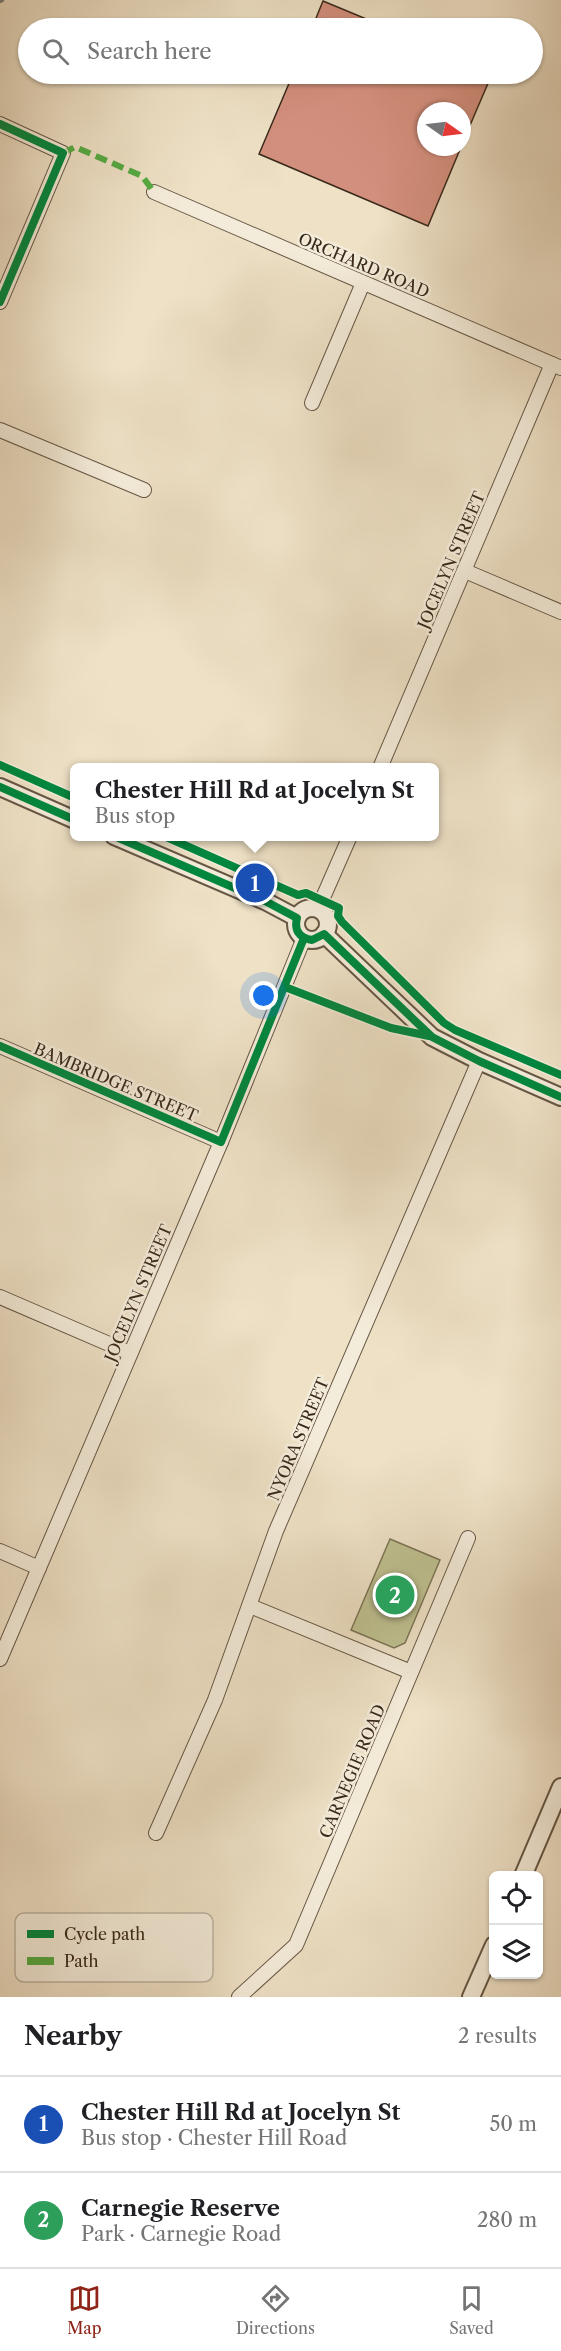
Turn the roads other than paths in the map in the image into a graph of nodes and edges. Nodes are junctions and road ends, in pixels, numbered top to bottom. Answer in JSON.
{"nodes":[{"id":1,"x":0,"y":124,"type":"edge"},
{"id":2,"x":154,"y":192,"type":"dead end"},
{"id":3,"x":363,"y":283,"type":"junction"},
{"id":4,"x":0,"y":302,"type":"edge"},
{"id":5,"x":556,"y":366,"type":"edge"},
{"id":6,"x":312,"y":403,"type":"dead end"},
{"id":7,"x":0,"y":430,"type":"edge"},
{"id":8,"x":144,"y":490,"type":"dead end"},
{"id":9,"x":465,"y":571,"type":"junction"},
{"id":10,"x":561,"y":612,"type":"edge"},
{"id":11,"x":382,"y":763,"type":"edge"},
{"id":12,"x":0,"y":787,"type":"edge"},
{"id":13,"x":70,"y":818,"type":"edge"},
{"id":14,"x":123,"y":841,"type":"edge"},
{"id":15,"x":348,"y":841,"type":"edge"},
{"id":16,"x":318,"y":909,"type":"junction"},
{"id":17,"x":297,"y":918,"type":"junction"},
{"id":18,"x":324,"y":934,"type":"junction"},
{"id":19,"x":304,"y":938,"type":"junction"},
{"id":20,"x":0,"y":1046,"type":"edge"},
{"id":21,"x":479,"y":1061,"type":"junction"},
{"id":22,"x":561,"y":1097,"type":"edge"},
{"id":23,"x":221,"y":1142,"type":"junction"},
{"id":24,"x":0,"y":1297,"type":"edge"},
{"id":25,"x":130,"y":1353,"type":"junction"},
{"id":26,"x":468,"y":1538,"type":"dead end"},
{"id":27,"x":0,"y":1551,"type":"edge"},
{"id":28,"x":39,"y":1568,"type":"junction"},
{"id":29,"x":250,"y":1606,"type":"junction"},
{"id":30,"x":0,"y":1659,"type":"edge"},
{"id":31,"x":411,"y":1672,"type":"junction"},
{"id":32,"x":561,"y":1787,"type":"edge"},
{"id":33,"x":156,"y":1833,"type":"dead end"},
{"id":34,"x":525,"y":1871,"type":"edge"},
{"id":35,"x":489,"y":1956,"type":"edge"},
{"id":36,"x":239,"y":1997,"type":"edge"},
{"id":37,"x":471,"y":1997,"type":"edge"}],
"edges":[{"from":1,"to":4,"type":"street"},
{"from":2,"to":3,"type":"street","name":"ORCHARD ROAD"},
{"from":3,"to":5,"type":"street","name":"ORCHARD ROAD"},
{"from":3,"to":6,"type":"street"},
{"from":5,"to":9,"type":"street","name":"JOCELYN STREET"},
{"from":7,"to":8,"type":"street"},
{"from":9,"to":10,"type":"street"},
{"from":9,"to":11,"type":"street","name":"JOCELYN STREET"},
{"from":12,"to":13,"type":"street"},
{"from":14,"to":17,"type":"street"},
{"from":15,"to":16,"type":"street"},
{"from":16,"to":17,"type":"street"},
{"from":16,"to":18,"type":"street"},
{"from":17,"to":19,"type":"street"},
{"from":18,"to":19,"type":"street"},
{"from":18,"to":21,"type":"street"},
{"from":19,"to":23,"type":"street","name":"JOCELYN STREET"},
{"from":20,"to":23,"type":"street","name":"BAMBRIDGE STREET"},
{"from":21,"to":22,"type":"street"},
{"from":21,"to":29,"type":"street","name":"NYORA STREET"},
{"from":23,"to":25,"type":"street","name":"JOCELYN STREET"},
{"from":24,"to":25,"type":"street"},
{"from":25,"to":28,"type":"street","name":"JOCELYN STREET"},
{"from":26,"to":31,"type":"street","name":"CARNEGIE ROAD"},
{"from":27,"to":28,"type":"street"},
{"from":28,"to":30,"type":"street","name":"JOCELYN STREET"},
{"from":29,"to":31,"type":"street"},
{"from":29,"to":33,"type":"street","name":"NYORA STREET"},
{"from":31,"to":36,"type":"street","name":"CARNEGIE ROAD"},
{"from":32,"to":34,"type":"street"},
{"from":35,"to":37,"type":"street"}]}
